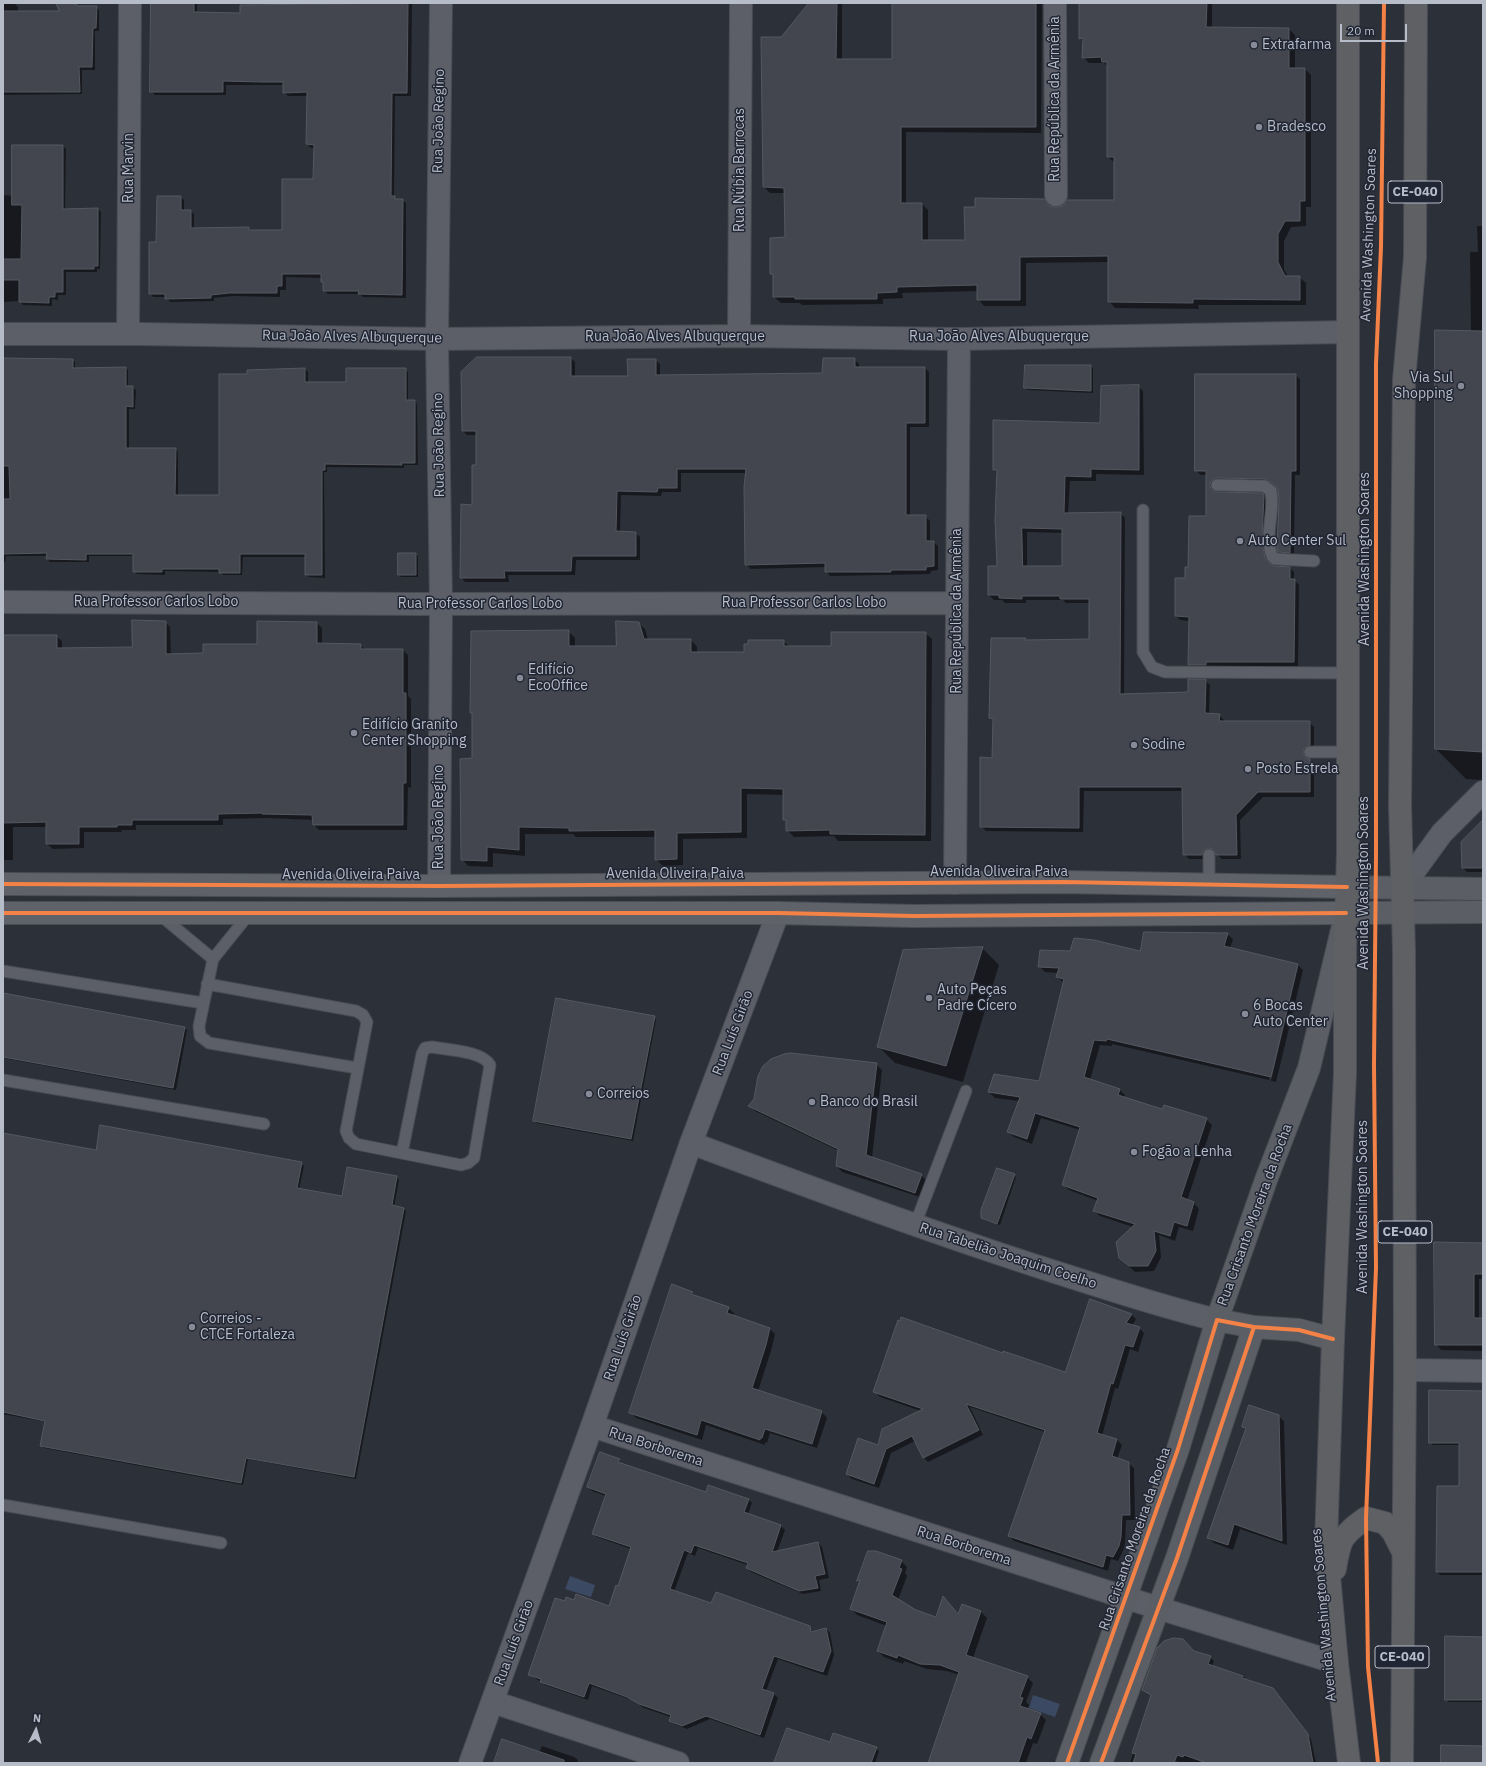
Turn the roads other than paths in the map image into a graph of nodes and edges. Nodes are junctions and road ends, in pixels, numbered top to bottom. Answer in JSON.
{"nodes":[{"id":1,"x":130,"y":3,"type":"edge"},
{"id":2,"x":440,"y":3,"type":"edge"},
{"id":3,"x":741,"y":3,"type":"edge"},
{"id":4,"x":1055,"y":3,"type":"edge"},
{"id":5,"x":1348,"y":3,"type":"edge"},
{"id":6,"x":1416,"y":3,"type":"edge"},
{"id":7,"x":1056,"y":194,"type":"dead end"},
{"id":8,"x":1348,"y":332,"type":"junction"},
{"id":9,"x":3,"y":334,"type":"edge"},
{"id":10,"x":128,"y":334,"type":"junction"},
{"id":11,"x":739,"y":336,"type":"junction"},
{"id":12,"x":437,"y":339,"type":"junction"},
{"id":13,"x":959,"y":339,"type":"junction"},
{"id":14,"x":1217,"y":485,"type":"dead end"},
{"id":15,"x":1143,"y":510,"type":"dead end"},
{"id":16,"x":1314,"y":560,"type":"dead end"},
{"id":17,"x":3,"y":602,"type":"edge"},
{"id":18,"x":957,"y":603,"type":"junction"},
{"id":19,"x":441,"y":604,"type":"junction"},
{"id":20,"x":1349,"y":672,"type":"junction"},
{"id":21,"x":1310,"y":752,"type":"dead end"},
{"id":22,"x":1349,"y":752,"type":"junction"},
{"id":23,"x":1483,"y":792,"type":"edge"},
{"id":24,"x":1209,"y":855,"type":"dead end"},
{"id":25,"x":955,"y":883,"type":"junction"},
{"id":26,"x":3,"y":884,"type":"edge"},
{"id":27,"x":439,"y":886,"type":"junction"},
{"id":28,"x":1209,"y":886,"type":"junction"},
{"id":29,"x":1347,"y":887,"type":"junction"},
{"id":30,"x":1402,"y":888,"type":"junction"},
{"id":31,"x":1483,"y":889,"type":"edge"},
{"id":32,"x":1483,"y":912,"type":"edge"},
{"id":33,"x":3,"y":913,"type":"edge"},
{"id":34,"x":158,"y":913,"type":"junction"},
{"id":35,"x":251,"y":913,"type":"junction"},
{"id":36,"x":778,"y":913,"type":"junction"},
{"id":37,"x":1346,"y":913,"type":"junction"},
{"id":38,"x":1403,"y":913,"type":"junction"},
{"id":39,"x":213,"y":959,"type":"junction"},
{"id":40,"x":3,"y":971,"type":"edge"},
{"id":41,"x":207,"y":984,"type":"junction"},
{"id":42,"x":204,"y":1003,"type":"junction"},
{"id":43,"x":357,"y":1068,"type":"junction"},
{"id":44,"x":3,"y":1080,"type":"edge"},
{"id":45,"x":966,"y":1091,"type":"dead end"},
{"id":46,"x":264,"y":1124,"type":"dead end"},
{"id":47,"x":691,"y":1144,"type":"junction"},
{"id":48,"x":402,"y":1153,"type":"junction"},
{"id":49,"x":915,"y":1226,"type":"junction"},
{"id":50,"x":1217,"y":1320,"type":"junction"},
{"id":51,"x":1254,"y":1327,"type":"junction"},
{"id":52,"x":1333,"y":1339,"type":"junction"},
{"id":53,"x":1405,"y":1370,"type":"junction"},
{"id":54,"x":1483,"y":1371,"type":"edge"},
{"id":55,"x":592,"y":1426,"type":"junction"},
{"id":56,"x":3,"y":1505,"type":"edge"},
{"id":57,"x":221,"y":1543,"type":"dead end"},
{"id":58,"x":1402,"y":1551,"type":"junction"},
{"id":59,"x":1331,"y":1593,"type":"junction"},
{"id":60,"x":1126,"y":1598,"type":"junction"},
{"id":61,"x":1158,"y":1608,"type":"junction"},
{"id":62,"x":1337,"y":1663,"type":"junction"},
{"id":63,"x":492,"y":1702,"type":"junction"},
{"id":64,"x":470,"y":1763,"type":"edge"},
{"id":65,"x":678,"y":1763,"type":"edge"},
{"id":66,"x":1067,"y":1763,"type":"edge"},
{"id":67,"x":1101,"y":1763,"type":"edge"},
{"id":68,"x":1349,"y":1763,"type":"edge"},
{"id":69,"x":1402,"y":1763,"type":"edge"}],
"edges":[{"from":1,"to":10,"type":"street","name":"Rua Marvin"},
{"from":2,"to":12,"type":"street","name":"Rua João Regino"},
{"from":3,"to":11,"type":"street","name":"Rua Núbia Barrocas"},
{"from":4,"to":7,"type":"street","name":"Rua República da Armênia"},
{"from":5,"to":8,"type":"highway","name":"Avenida Washington Soares"},
{"from":6,"to":30,"type":"highway","number":"CE-040"},
{"from":8,"to":13,"type":"street","name":"Rua João Alves Albuquerque"},
{"from":8,"to":20,"type":"highway","name":"Avenida Washington Soares"},
{"from":9,"to":10,"type":"street","name":"Rua João Alves Albuquerque"},
{"from":10,"to":12,"type":"street","name":"Rua João Alves Albuquerque"},
{"from":11,"to":12,"type":"street","name":"Rua João Alves Albuquerque"},
{"from":11,"to":13,"type":"street","name":"Rua João Alves Albuquerque"},
{"from":12,"to":19,"type":"street","name":"Rua João Regino"},
{"from":13,"to":18,"type":"street","name":"Rua República da Armênia"},
{"from":14,"to":16,"type":"lane"},
{"from":15,"to":20,"type":"lane"},
{"from":17,"to":19,"type":"street","name":"Rua Professor Carlos Lobo"},
{"from":18,"to":19,"type":"street","name":"Rua Professor Carlos Lobo"},
{"from":18,"to":25,"type":"street","name":"Rua República da Armênia"},
{"from":19,"to":27,"type":"street","name":"Rua João Regino"},
{"from":20,"to":22,"type":"highway","name":"Avenida Washington Soares"},
{"from":21,"to":22,"type":"lane"},
{"from":22,"to":29,"type":"highway","name":"Avenida Washington Soares"},
{"from":23,"to":30,"type":"street"},
{"from":24,"to":28,"type":"lane"},
{"from":25,"to":27,"type":"main road","name":"Avenida Oliveira Paiva"},
{"from":25,"to":28,"type":"main road","name":"Avenida Oliveira Paiva"},
{"from":26,"to":27,"type":"main road","name":"Avenida Oliveira Paiva"},
{"from":28,"to":29,"type":"main road","name":"Avenida Oliveira Paiva"},
{"from":29,"to":30,"type":"main road"},
{"from":29,"to":37,"type":"highway","name":"Avenida Washington Soares"},
{"from":30,"to":31,"type":"main road"},
{"from":30,"to":38,"type":"highway","number":"CE-040"},
{"from":32,"to":38,"type":"main road"},
{"from":33,"to":34,"type":"main road"},
{"from":34,"to":35,"type":"main road"},
{"from":34,"to":39,"type":"lane"},
{"from":35,"to":36,"type":"main road"},
{"from":35,"to":39,"type":"lane"},
{"from":36,"to":37,"type":"main road"},
{"from":36,"to":47,"type":"street","name":"Rua Luís Girão"},
{"from":37,"to":38,"type":"main road"},
{"from":37,"to":50,"type":"main road","name":"Rua Crisanto Moreira da Rocha"},
{"from":37,"to":52,"type":"highway","name":"Avenida Washington Soares"},
{"from":38,"to":53,"type":"highway","number":"CE-040"},
{"from":39,"to":41,"type":"lane"},
{"from":40,"to":42,"type":"lane"},
{"from":41,"to":42,"type":"lane"},
{"from":41,"to":43,"type":"lane"},
{"from":42,"to":43,"type":"lane"},
{"from":43,"to":48,"type":"lane"},
{"from":44,"to":46,"type":"lane"},
{"from":45,"to":49,"type":"lane"},
{"from":47,"to":49,"type":"street","name":"Rua Tabelião Joaquim Coelho"},
{"from":47,"to":55,"type":"street","name":"Rua Luís Girão"},
{"from":48,"to":48,"type":"lane"},
{"from":49,"to":50,"type":"street","name":"Rua Tabelião Joaquim Coelho"},
{"from":50,"to":51,"type":"main road","name":"Rua Tabelião Joaquim Coelho"},
{"from":50,"to":60,"type":"main road","name":"Rua Crisanto Moreira da Rocha"},
{"from":51,"to":52,"type":"main road","name":"Rua Tabelião Joaquim Coelho"},
{"from":51,"to":61,"type":"main road"},
{"from":52,"to":59,"type":"highway","name":"Avenida Washington Soares"},
{"from":53,"to":54,"type":"street"},
{"from":53,"to":58,"type":"highway","number":"CE-040"},
{"from":55,"to":60,"type":"street","name":"Rua Borborema"},
{"from":55,"to":63,"type":"street","name":"Rua Luís Girão"},
{"from":56,"to":57,"type":"lane"},
{"from":58,"to":59,"type":"highway"},
{"from":58,"to":69,"type":"highway","number":"CE-040"},
{"from":59,"to":62,"type":"highway","name":"Avenida Washington Soares"},
{"from":60,"to":61,"type":"street","name":"Rua Borborema"},
{"from":60,"to":66,"type":"main road","name":"Rua Crisanto Moreira da Rocha"},
{"from":61,"to":62,"type":"street","name":"Rua Borborema"},
{"from":61,"to":67,"type":"main road"},
{"from":62,"to":68,"type":"highway","name":"Avenida Washington Soares"},
{"from":63,"to":64,"type":"street","name":"Rua Luís Girão"},
{"from":63,"to":65,"type":"street"}]}
